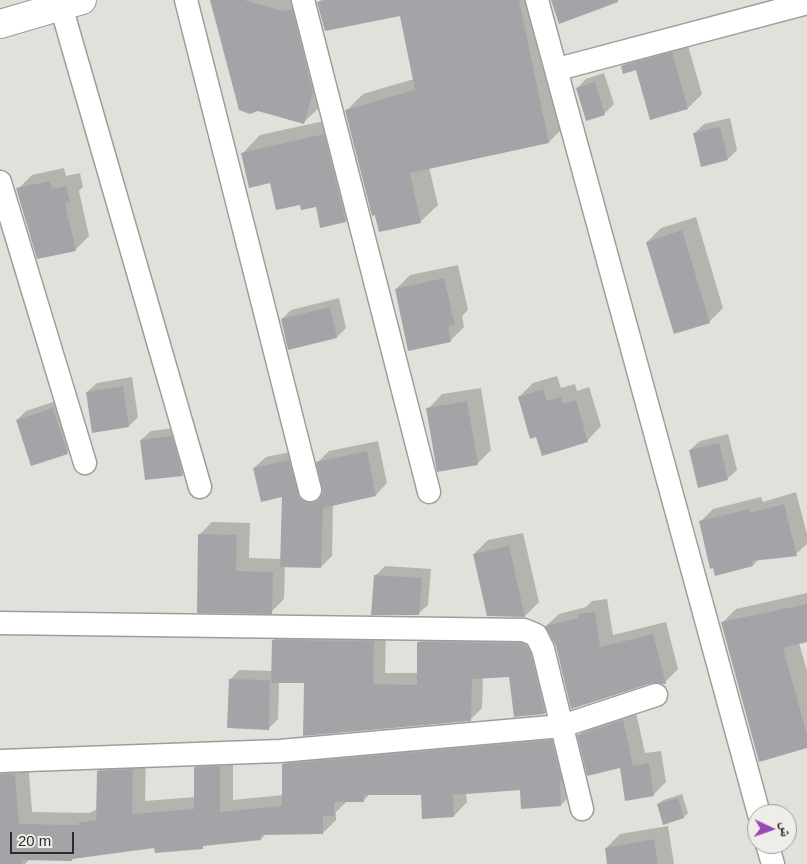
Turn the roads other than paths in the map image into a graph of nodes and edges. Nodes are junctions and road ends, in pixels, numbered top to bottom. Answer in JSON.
{"nodes":[{"id":1,"x":186,"y":0,"type":"edge"},
{"id":2,"x":303,"y":0,"type":"edge"},
{"id":3,"x":537,"y":0,"type":"edge"},
{"id":4,"x":72,"y":3,"type":"edge"},
{"id":5,"x":807,"y":3,"type":"edge"},
{"id":6,"x":783,"y":4,"type":"edge"},
{"id":7,"x":0,"y":24,"type":"edge"},
{"id":8,"x":558,"y":69,"type":"junction"},
{"id":9,"x":0,"y":182,"type":"edge"},
{"id":10,"x":85,"y":463,"type":"dead end"},
{"id":11,"x":200,"y":487,"type":"dead end"},
{"id":12,"x":310,"y":490,"type":"dead end"},
{"id":13,"x":429,"y":492,"type":"dead end"},
{"id":14,"x":0,"y":623,"type":"edge"},
{"id":15,"x":656,"y":695,"type":"dead end"},
{"id":16,"x":562,"y":726,"type":"junction"},
{"id":17,"x":0,"y":761,"type":"edge"},
{"id":18,"x":756,"y":804,"type":"edge"},
{"id":19,"x":582,"y":809,"type":"dead end"}],
"edges":[{"from":1,"to":12,"type":"street"},
{"from":2,"to":13,"type":"street"},
{"from":3,"to":8,"type":"street"},
{"from":4,"to":7,"type":"street"},
{"from":4,"to":11,"type":"street"},
{"from":5,"to":6,"type":"street"},
{"from":6,"to":8,"type":"street"},
{"from":8,"to":18,"type":"street"},
{"from":9,"to":10,"type":"street"},
{"from":14,"to":16,"type":"street"},
{"from":15,"to":16,"type":"street"},
{"from":16,"to":17,"type":"street"},
{"from":16,"to":19,"type":"street"}]}
